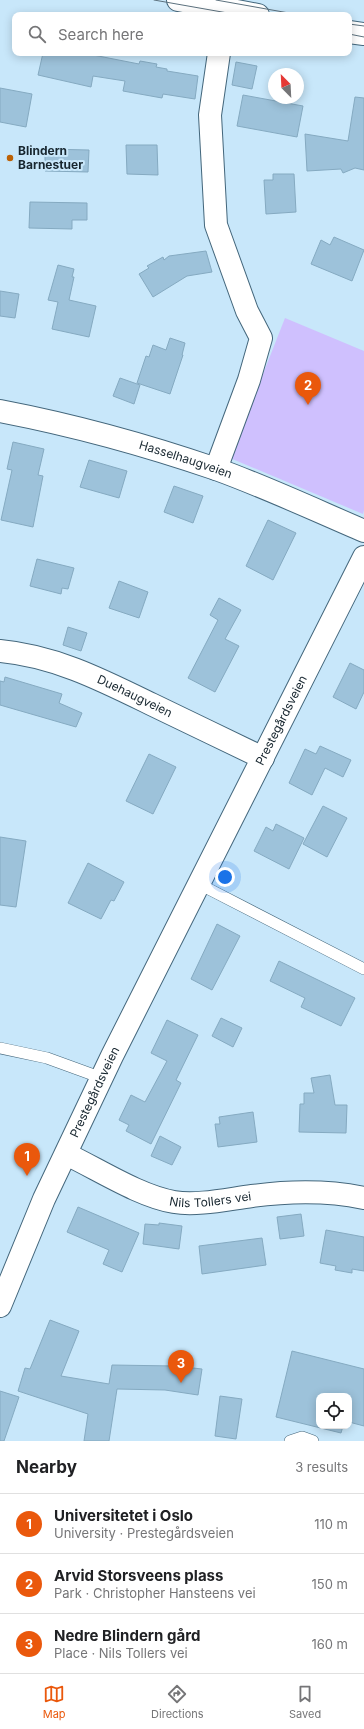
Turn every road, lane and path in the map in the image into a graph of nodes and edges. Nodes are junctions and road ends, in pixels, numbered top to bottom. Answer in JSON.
{"nodes":[{"id":1,"x":178,"y":0,"type":"edge"},
{"id":2,"x":242,"y":12,"type":"edge"},
{"id":3,"x":352,"y":32,"type":"edge"},
{"id":4,"x":364,"y":34,"type":"edge"},
{"id":5,"x":219,"y":56,"type":"edge"},
{"id":6,"x":0,"y":411,"type":"edge"},
{"id":7,"x":216,"y":469,"type":"junction"},
{"id":8,"x":364,"y":532,"type":"edge"},
{"id":9,"x":364,"y":557,"type":"edge"},
{"id":10,"x":0,"y":651,"type":"edge"},
{"id":11,"x":263,"y":758,"type":"junction"},
{"id":12,"x":199,"y":884,"type":"junction"},
{"id":13,"x":364,"y":969,"type":"edge"},
{"id":14,"x":0,"y":1048,"type":"edge"},
{"id":15,"x":102,"y":1078,"type":"junction"},
{"id":16,"x":66,"y":1154,"type":"junction"},
{"id":17,"x":364,"y":1198,"type":"edge"},
{"id":18,"x":0,"y":1306,"type":"edge"},
{"id":19,"x":290,"y":1441,"type":"edge"},
{"id":20,"x":313,"y":1441,"type":"edge"}],
"edges":[{"from":1,"to":2,"type":"street"},
{"from":3,"to":4,"type":"street"},
{"from":5,"to":7,"type":"street"},
{"from":6,"to":7,"type":"street","name":"Hasselhaugveien"},
{"from":7,"to":8,"type":"street","name":"Hasselhaugveien"},
{"from":9,"to":11,"type":"street","name":"Prestegårdsveien"},
{"from":10,"to":11,"type":"street","name":"Duehaugveien"},
{"from":11,"to":12,"type":"street","name":"Prestegårdsveien"},
{"from":12,"to":13,"type":"lane"},
{"from":12,"to":15,"type":"street","name":"Prestegårdsveien"},
{"from":14,"to":15,"type":"lane"},
{"from":15,"to":16,"type":"street","name":"Prestegårdsveien"},
{"from":16,"to":17,"type":"street","name":"Nils Tollers vei"},
{"from":16,"to":18,"type":"street","name":"Prestegårdsveien"},
{"from":19,"to":20,"type":"lane"}]}
